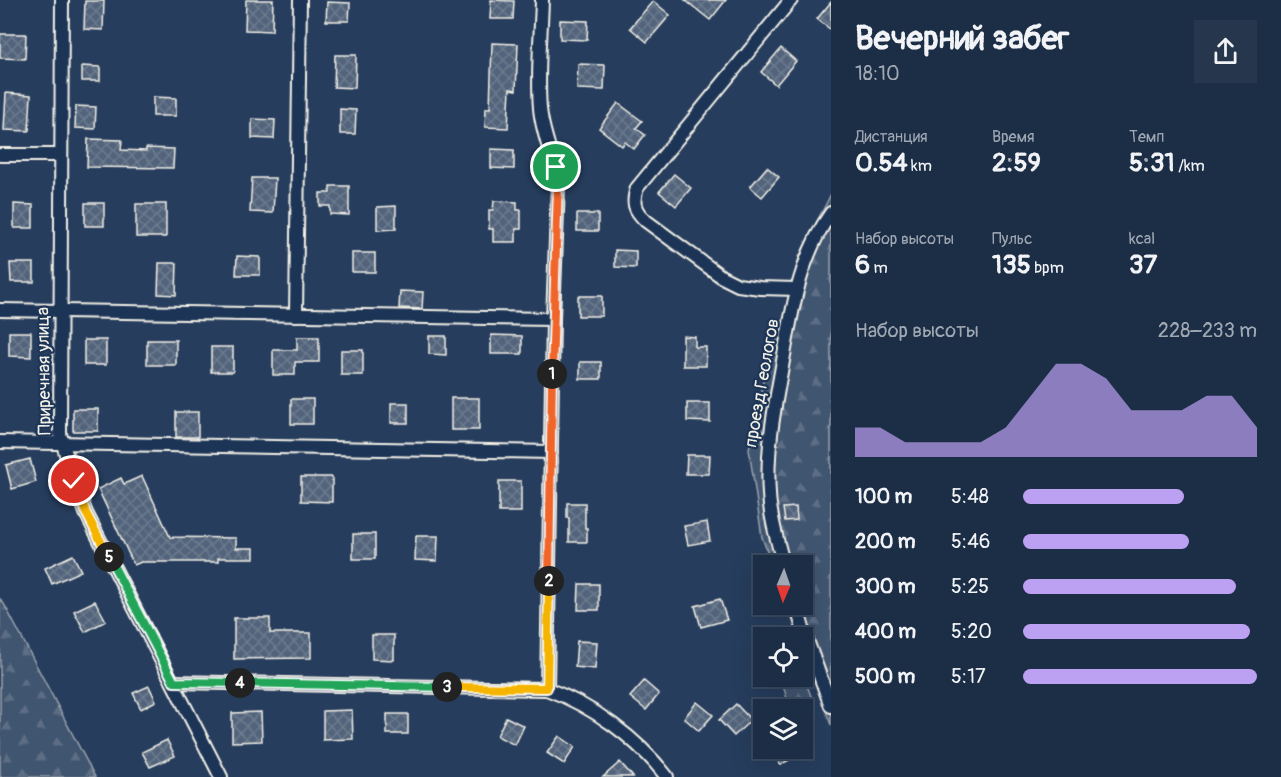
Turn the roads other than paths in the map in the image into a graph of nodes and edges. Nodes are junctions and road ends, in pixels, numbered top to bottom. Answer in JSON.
{"nodes":[{"id":1,"x":62,"y":0,"type":"edge"},
{"id":2,"x":300,"y":0,"type":"edge"},
{"id":3,"x":542,"y":0,"type":"edge"},
{"id":4,"x":791,"y":0,"type":"edge"},
{"id":5,"x":0,"y":155,"type":"edge"},
{"id":6,"x":62,"y":155,"type":"junction"},
{"id":7,"x":831,"y":213,"type":"edge"},
{"id":8,"x":797,"y":289,"type":"junction"},
{"id":9,"x":0,"y":310,"type":"edge"},
{"id":10,"x":61,"y":311,"type":"junction"},
{"id":11,"x":296,"y":315,"type":"junction"},
{"id":12,"x":553,"y":319,"type":"junction"},
{"id":13,"x":0,"y":442,"type":"edge"},
{"id":14,"x":63,"y":444,"type":"junction"},
{"id":15,"x":551,"y":452,"type":"junction"},
{"id":16,"x":781,"y":555,"type":"edge"},
{"id":17,"x":799,"y":615,"type":"edge"},
{"id":18,"x":174,"y":682,"type":"junction"},
{"id":19,"x":547,"y":688,"type":"junction"},
{"id":20,"x":831,"y":705,"type":"edge"},
{"id":21,"x":221,"y":777,"type":"edge"},
{"id":22,"x":668,"y":777,"type":"edge"}],
"edges":[{"from":1,"to":6,"type":"street","name":"Приречная улица"},
{"from":2,"to":11,"type":"street"},
{"from":3,"to":12,"type":"street"},
{"from":4,"to":8,"type":"street"},
{"from":5,"to":6,"type":"street"},
{"from":6,"to":10,"type":"street","name":"Приречная улица"},
{"from":7,"to":8,"type":"street","name":"проезд Геологов"},
{"from":8,"to":16,"type":"street","name":"проезд Геологов"},
{"from":9,"to":10,"type":"street"},
{"from":10,"to":11,"type":"street"},
{"from":10,"to":14,"type":"street","name":"Приречная улица"},
{"from":11,"to":12,"type":"street"},
{"from":12,"to":15,"type":"street"},
{"from":13,"to":14,"type":"street"},
{"from":14,"to":15,"type":"street"},
{"from":14,"to":18,"type":"street","name":"Приречная улица"},
{"from":15,"to":19,"type":"street"},
{"from":17,"to":20,"type":"street"},
{"from":18,"to":19,"type":"street"},
{"from":18,"to":21,"type":"street","name":"Приречная улица"},
{"from":19,"to":22,"type":"street"}]}
